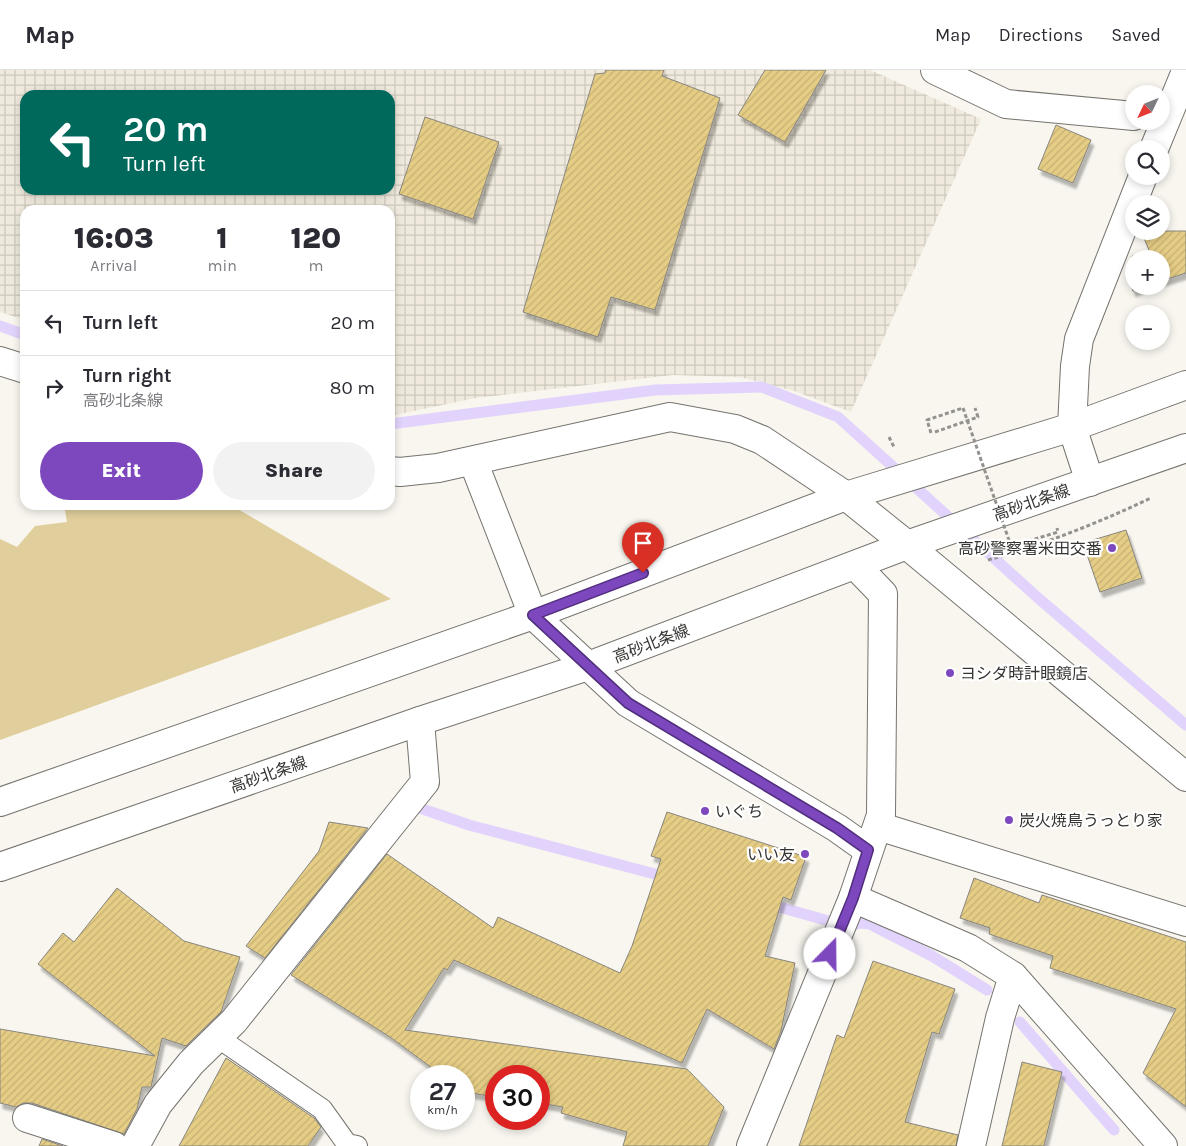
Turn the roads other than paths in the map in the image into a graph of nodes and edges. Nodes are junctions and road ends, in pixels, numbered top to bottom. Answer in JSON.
{"nodes":[{"id":1,"x":935,"y":70,"type":"edge"},
{"id":2,"x":1186,"y":70,"type":"edge"},
{"id":3,"x":1170,"y":106,"type":"edge"},
{"id":4,"x":1125,"y":115,"type":"edge"},
{"id":5,"x":1139,"y":185,"type":"edge"},
{"id":6,"x":0,"y":361,"type":"edge"},
{"id":7,"x":20,"y":367,"type":"edge"},
{"id":8,"x":1186,"y":385,"type":"edge"},
{"id":9,"x":1072,"y":427,"type":"junction"},
{"id":10,"x":1186,"y":448,"type":"edge"},
{"id":11,"x":473,"y":461,"type":"junction"},
{"id":12,"x":395,"y":471,"type":"edge"},
{"id":13,"x":1090,"y":482,"type":"junction"},
{"id":14,"x":846,"y":496,"type":"junction"},
{"id":15,"x":907,"y":545,"type":"junction"},
{"id":16,"x":856,"y":566,"type":"junction"},
{"id":17,"x":533,"y":615,"type":"junction"},
{"id":18,"x":588,"y":666,"type":"junction"},
{"id":19,"x":420,"y":721,"type":"junction"},
{"id":20,"x":1186,"y":777,"type":"edge"},
{"id":21,"x":0,"y":802,"type":"edge"},
{"id":22,"x":873,"y":838,"type":"junction"},
{"id":23,"x":0,"y":867,"type":"edge"},
{"id":24,"x":853,"y":898,"type":"junction"},
{"id":25,"x":1186,"y":922,"type":"edge"},
{"id":26,"x":1010,"y":984,"type":"junction"},
{"id":27,"x":217,"y":1037,"type":"junction"},
{"id":28,"x":27,"y":1118,"type":"dead end"},
{"id":29,"x":1154,"y":1142,"type":"edge"},
{"id":30,"x":114,"y":1146,"type":"edge"},
{"id":31,"x":135,"y":1146,"type":"edge"},
{"id":32,"x":357,"y":1146,"type":"edge"},
{"id":33,"x":751,"y":1146,"type":"edge"},
{"id":34,"x":971,"y":1146,"type":"edge"}],
"edges":[{"from":1,"to":4,"type":"street"},
{"from":2,"to":3,"type":"street"},
{"from":5,"to":9,"type":"street"},
{"from":6,"to":7,"type":"street"},
{"from":8,"to":9,"type":"street"},
{"from":9,"to":13,"type":"street"},
{"from":9,"to":14,"type":"street"},
{"from":10,"to":13,"type":"street","name":"高砂北条線"},
{"from":11,"to":12,"type":"street"},
{"from":11,"to":14,"type":"street"},
{"from":11,"to":17,"type":"street"},
{"from":13,"to":15,"type":"street","name":"高砂北条線"},
{"from":14,"to":15,"type":"street"},
{"from":14,"to":17,"type":"street"},
{"from":15,"to":16,"type":"street","name":"高砂北条線"},
{"from":15,"to":20,"type":"street"},
{"from":16,"to":18,"type":"street","name":"高砂北条線"},
{"from":16,"to":22,"type":"street"},
{"from":17,"to":18,"type":"street"},
{"from":17,"to":21,"type":"street"},
{"from":18,"to":19,"type":"street","name":"高砂北条線"},
{"from":18,"to":22,"type":"street"},
{"from":19,"to":23,"type":"street","name":"高砂北条線"},
{"from":19,"to":27,"type":"street"},
{"from":22,"to":24,"type":"street"},
{"from":22,"to":25,"type":"street"},
{"from":24,"to":26,"type":"street"},
{"from":24,"to":33,"type":"street"},
{"from":26,"to":29,"type":"street"},
{"from":26,"to":34,"type":"street"},
{"from":27,"to":31,"type":"street"},
{"from":27,"to":32,"type":"lane"},
{"from":28,"to":30,"type":"street"}]}
